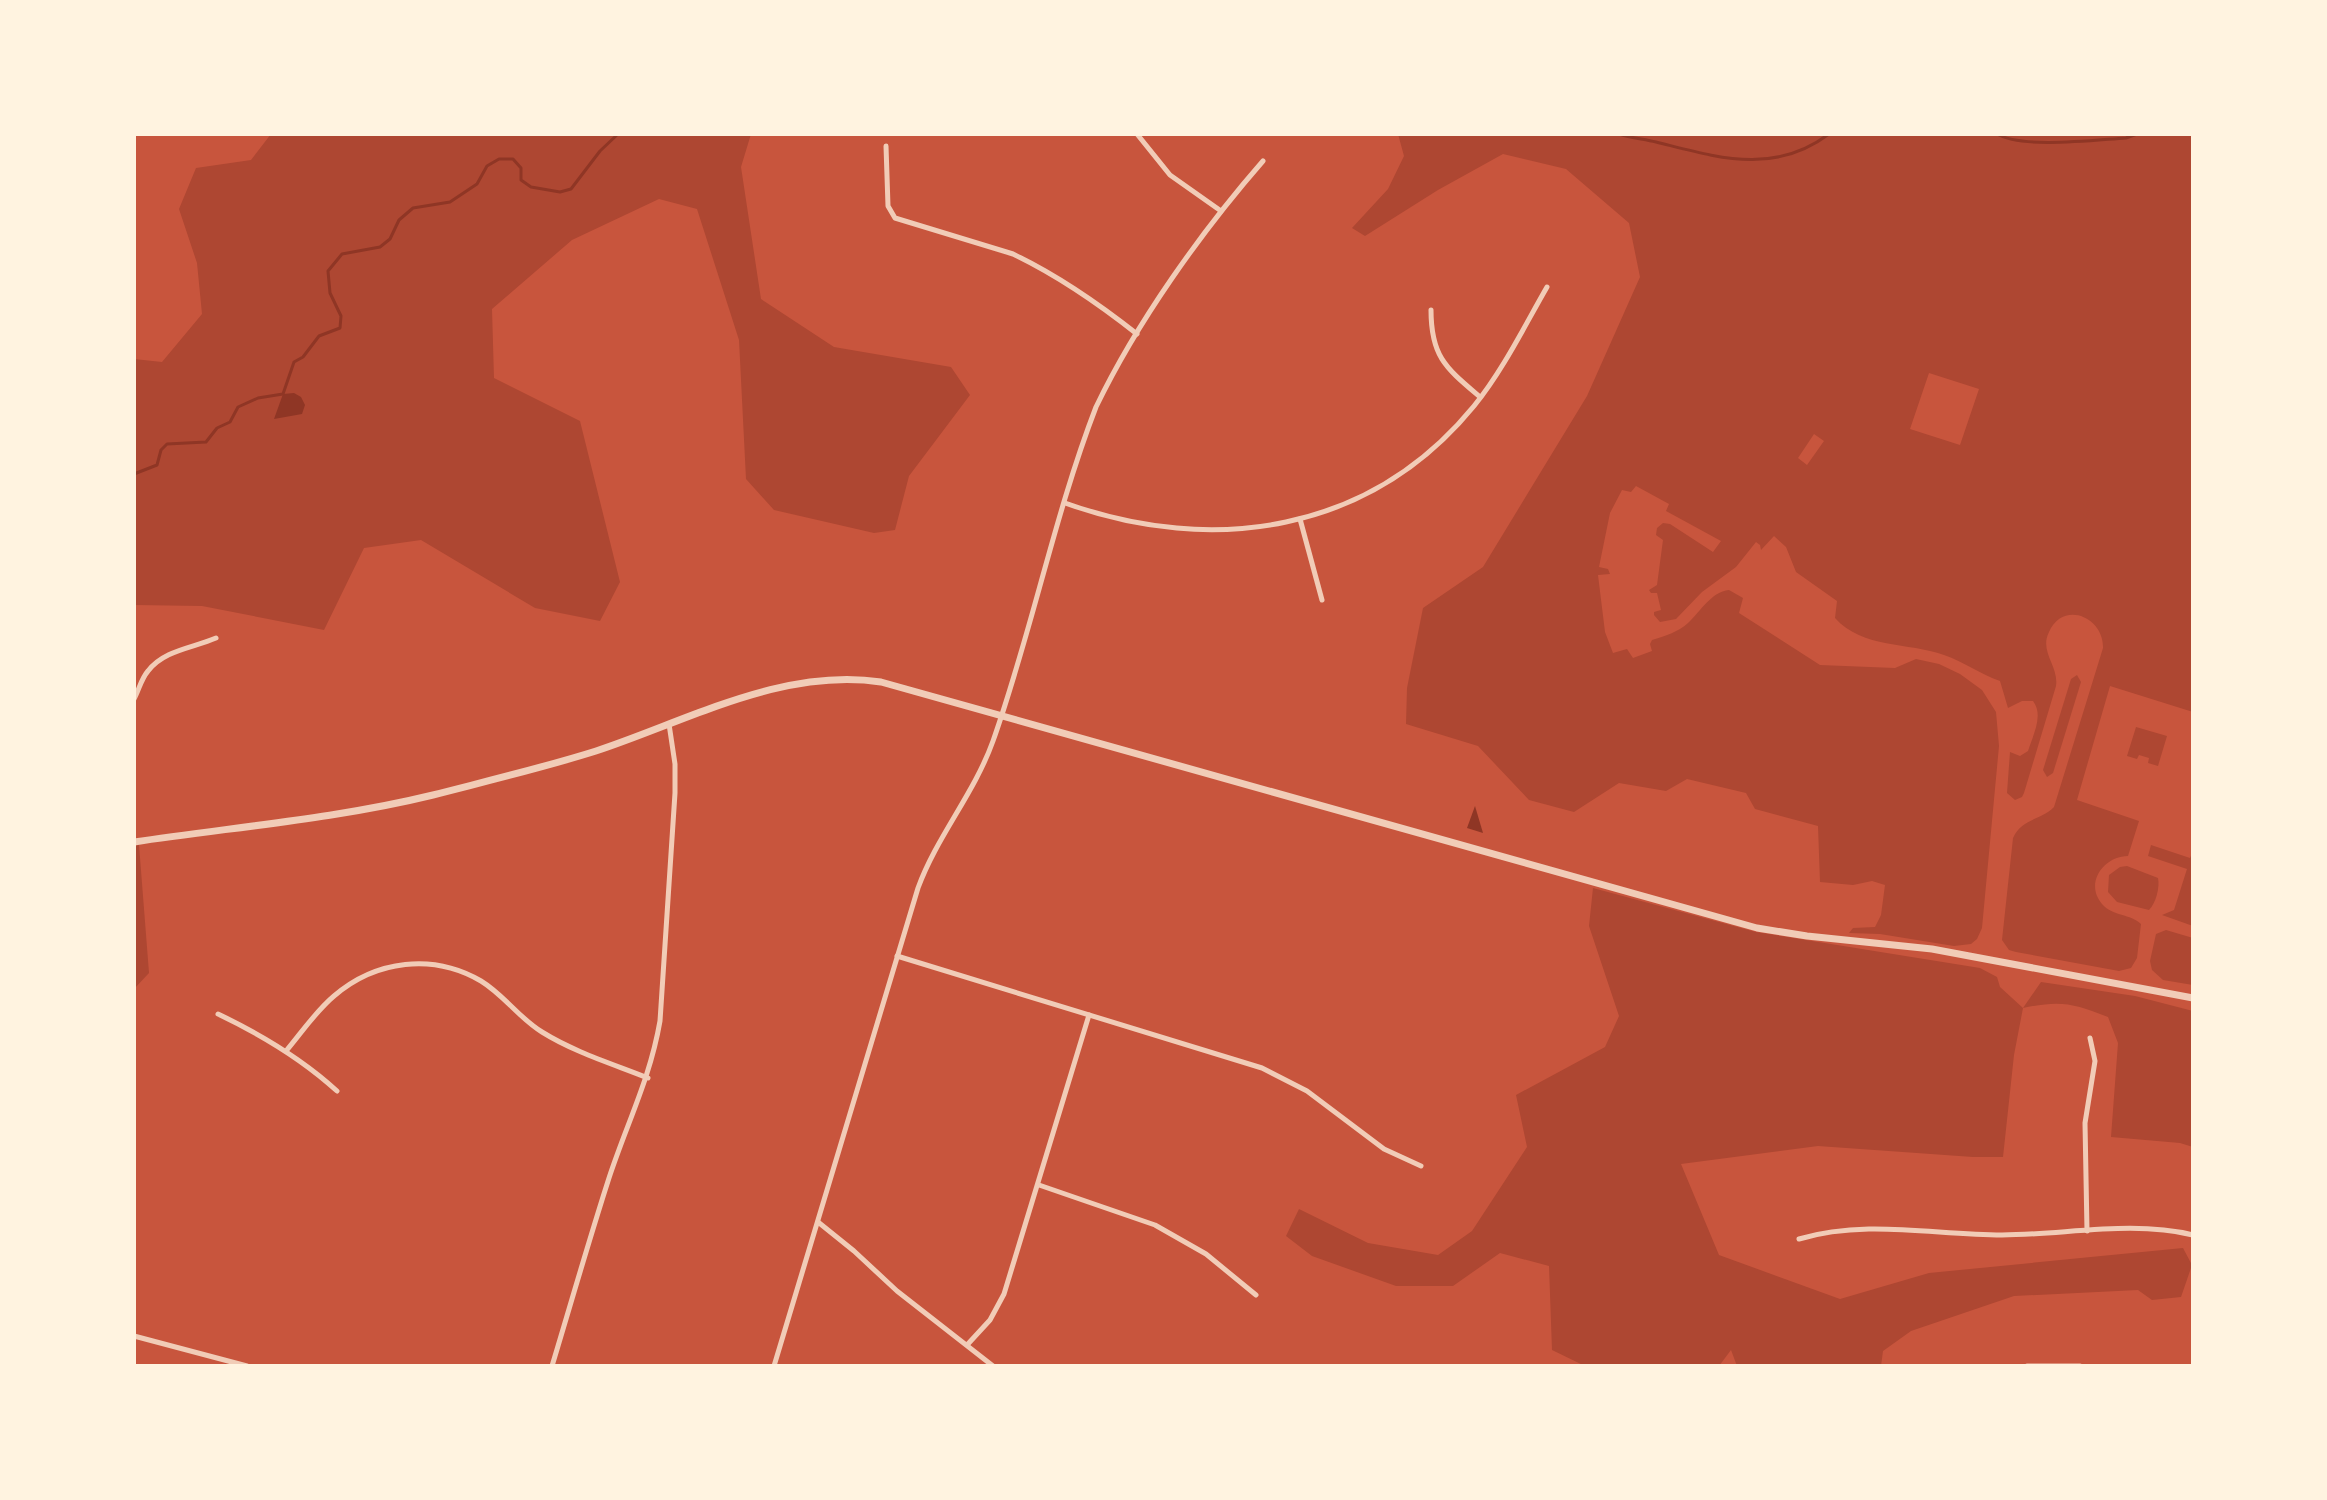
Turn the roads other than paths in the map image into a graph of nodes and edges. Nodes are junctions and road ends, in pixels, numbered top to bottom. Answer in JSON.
{"nodes":[{"id":1,"x":1137,"y":134,"type":"edge"},
{"id":2,"x":886,"y":146,"type":"dead end"},
{"id":3,"x":1263,"y":161,"type":"dead end"},
{"id":4,"x":1221,"y":211,"type":"junction"},
{"id":5,"x":1547,"y":287,"type":"dead end"},
{"id":6,"x":1431,"y":310,"type":"dead end"},
{"id":7,"x":1137,"y":334,"type":"junction"},
{"id":8,"x":1480,"y":397,"type":"junction"},
{"id":9,"x":1065,"y":503,"type":"junction"},
{"id":10,"x":1300,"y":519,"type":"junction"},
{"id":11,"x":1322,"y":600,"type":"dead end"},
{"id":12,"x":216,"y":638,"type":"dead end"},
{"id":13,"x":134,"y":699,"type":"edge"},
{"id":14,"x":1001,"y":716,"type":"junction"},
{"id":15,"x":669,"y":723,"type":"junction"},
{"id":16,"x":134,"y":842,"type":"edge"},
{"id":17,"x":897,"y":956,"type":"junction"},
{"id":18,"x":2193,"y":998,"type":"edge"},
{"id":19,"x":218,"y":1014,"type":"dead end"},
{"id":20,"x":1089,"y":1015,"type":"junction"},
{"id":21,"x":2090,"y":1038,"type":"dead end"},
{"id":22,"x":286,"y":1051,"type":"junction"},
{"id":23,"x":648,"y":1078,"type":"junction"},
{"id":24,"x":337,"y":1091,"type":"dead end"},
{"id":25,"x":1421,"y":1166,"type":"dead end"},
{"id":26,"x":1039,"y":1185,"type":"junction"},
{"id":27,"x":818,"y":1222,"type":"junction"},
{"id":28,"x":2087,"y":1231,"type":"junction"},
{"id":29,"x":2193,"y":1235,"type":"edge"},
{"id":30,"x":1799,"y":1239,"type":"dead end"},
{"id":31,"x":1256,"y":1295,"type":"dead end"},
{"id":32,"x":134,"y":1336,"type":"edge"},
{"id":33,"x":967,"y":1345,"type":"junction"},
{"id":34,"x":247,"y":1366,"type":"edge"},
{"id":35,"x":552,"y":1366,"type":"edge"},
{"id":36,"x":774,"y":1366,"type":"edge"},
{"id":37,"x":993,"y":1366,"type":"edge"},
{"id":38,"x":2027,"y":1366,"type":"edge"},
{"id":39,"x":2080,"y":1366,"type":"edge"}],
"edges":[{"from":1,"to":4,"type":"street"},
{"from":2,"to":7,"type":"street"},
{"from":3,"to":4,"type":"street"},
{"from":4,"to":7,"type":"street"},
{"from":5,"to":8,"type":"street"},
{"from":6,"to":8,"type":"street"},
{"from":7,"to":9,"type":"street"},
{"from":8,"to":10,"type":"street"},
{"from":9,"to":10,"type":"street"},
{"from":9,"to":14,"type":"street"},
{"from":10,"to":11,"type":"street"},
{"from":12,"to":13,"type":"street"},
{"from":14,"to":15,"type":"street"},
{"from":14,"to":17,"type":"street"},
{"from":14,"to":18,"type":"street"},
{"from":15,"to":16,"type":"street"},
{"from":15,"to":23,"type":"street"},
{"from":17,"to":20,"type":"street"},
{"from":17,"to":27,"type":"street"},
{"from":19,"to":22,"type":"street"},
{"from":20,"to":25,"type":"street"},
{"from":20,"to":26,"type":"street"},
{"from":21,"to":28,"type":"street"},
{"from":22,"to":23,"type":"street"},
{"from":22,"to":24,"type":"street"},
{"from":23,"to":35,"type":"street"},
{"from":26,"to":31,"type":"street"},
{"from":26,"to":33,"type":"street"},
{"from":27,"to":33,"type":"street"},
{"from":27,"to":36,"type":"street"},
{"from":28,"to":29,"type":"street"},
{"from":28,"to":30,"type":"street"},
{"from":32,"to":34,"type":"street"},
{"from":33,"to":37,"type":"street"},
{"from":38,"to":39,"type":"street"}]}
